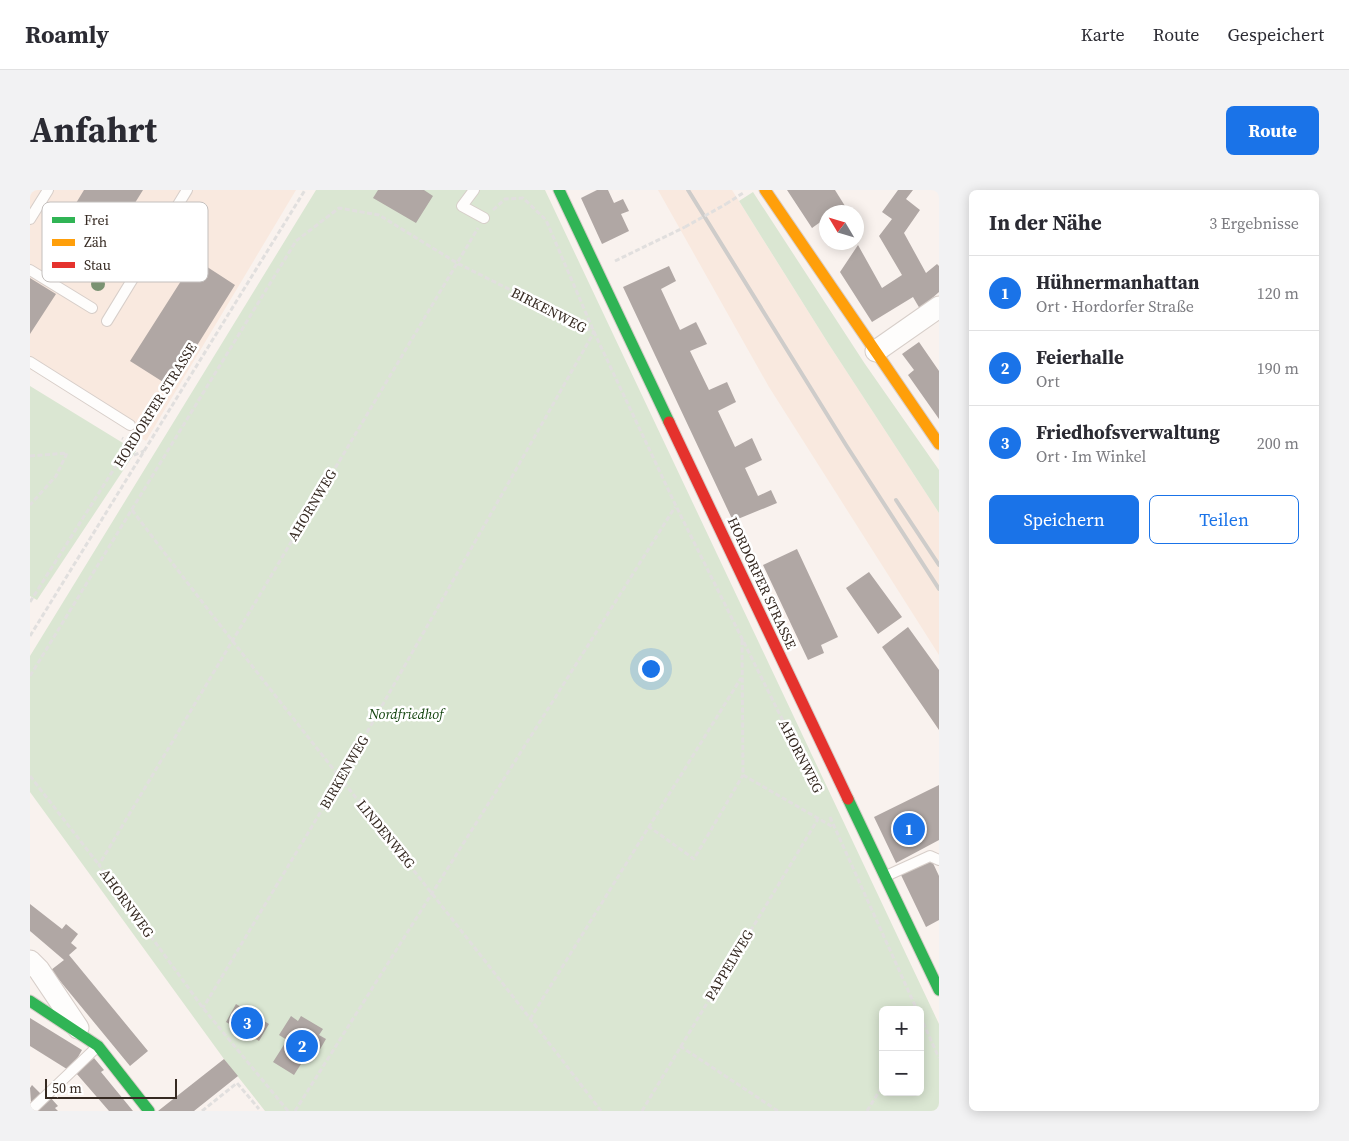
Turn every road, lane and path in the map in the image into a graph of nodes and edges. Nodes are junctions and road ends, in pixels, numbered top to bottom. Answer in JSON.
{"nodes":[{"id":1,"x":48,"y":190,"type":"edge"},
{"id":2,"x":187,"y":190,"type":"edge"},
{"id":3,"x":305,"y":190,"type":"edge"},
{"id":4,"x":474,"y":190,"type":"edge"},
{"id":5,"x":559,"y":190,"type":"edge"},
{"id":6,"x":748,"y":190,"type":"edge"},
{"id":7,"x":765,"y":190,"type":"edge"},
{"id":8,"x":180,"y":202,"type":"edge"},
{"id":9,"x":484,"y":218,"type":"junction"},
{"id":10,"x":30,"y":219,"type":"edge"},
{"id":11,"x":457,"y":264,"type":"junction"},
{"id":12,"x":30,"y":270,"type":"edge"},
{"id":13,"x":596,"y":270,"type":"junction"},
{"id":14,"x":42,"y":277,"type":"edge"},
{"id":15,"x":50,"y":282,"type":"edge"},
{"id":16,"x":131,"y":282,"type":"edge"},
{"id":17,"x":939,"y":307,"type":"edge"},
{"id":18,"x":92,"y":308,"type":"dead end"},
{"id":19,"x":107,"y":321,"type":"dead end"},
{"id":20,"x":594,"y":332,"type":"junction"},
{"id":21,"x":876,"y":351,"type":"junction"},
{"id":22,"x":30,"y":362,"type":"edge"},
{"id":23,"x":130,"y":425,"type":"dead end"},
{"id":24,"x":129,"y":442,"type":"dead end"},
{"id":25,"x":939,"y":444,"type":"edge"},
{"id":26,"x":145,"y":450,"type":"junction"},
{"id":27,"x":30,"y":456,"type":"edge"},
{"id":28,"x":119,"y":461,"type":"junction"},
{"id":29,"x":30,"y":506,"type":"edge"},
{"id":30,"x":676,"y":506,"type":"junction"},
{"id":31,"x":132,"y":510,"type":"junction"},
{"id":32,"x":30,"y":602,"type":"edge"},
{"id":33,"x":30,"y":636,"type":"edge"},
{"id":34,"x":742,"y":639,"type":"junction"},
{"id":35,"x":231,"y":641,"type":"junction"},
{"id":36,"x":30,"y":676,"type":"edge"},
{"id":37,"x":742,"y":678,"type":"junction"},
{"id":38,"x":743,"y":775,"type":"junction"},
{"id":39,"x":30,"y":776,"type":"edge"},
{"id":40,"x":811,"y":777,"type":"dead end"},
{"id":41,"x":341,"y":778,"type":"junction"},
{"id":42,"x":828,"y":811,"type":"dead end"},
{"id":43,"x":818,"y":819,"type":"junction"},
{"id":44,"x":648,"y":826,"type":"junction"},
{"id":45,"x":833,"y":827,"type":"junction"},
{"id":46,"x":939,"y":860,"type":"edge"},
{"id":47,"x":99,"y":865,"type":"junction"},
{"id":48,"x":885,"y":876,"type":"junction"},
{"id":49,"x":432,"y":892,"type":"junction"},
{"id":50,"x":30,"y":961,"type":"edge"},
{"id":51,"x":939,"y":990,"type":"edge"},
{"id":52,"x":30,"y":1001,"type":"edge"},
{"id":53,"x":915,"y":1006,"type":"edge"},
{"id":54,"x":203,"y":1008,"type":"junction"},
{"id":55,"x":530,"y":1018,"type":"junction"},
{"id":56,"x":924,"y":1026,"type":"edge"},
{"id":57,"x":81,"y":1032,"type":"junction"},
{"id":58,"x":98,"y":1046,"type":"junction"},
{"id":59,"x":680,"y":1046,"type":"junction"},
{"id":60,"x":939,"y":1058,"type":"edge"},
{"id":61,"x":879,"y":1090,"type":"edge"},
{"id":62,"x":258,"y":1110,"type":"edge"},
{"id":63,"x":30,"y":1111,"type":"edge"},
{"id":64,"x":149,"y":1111,"type":"edge"},
{"id":65,"x":202,"y":1111,"type":"edge"},
{"id":66,"x":288,"y":1111,"type":"edge"},
{"id":67,"x":295,"y":1111,"type":"edge"},
{"id":68,"x":601,"y":1111,"type":"edge"},
{"id":69,"x":642,"y":1111,"type":"edge"},
{"id":70,"x":778,"y":1111,"type":"edge"},
{"id":71,"x":866,"y":1111,"type":"edge"}],
"edges":[{"from":1,"to":10,"type":"lane"},
{"from":2,"to":8,"type":"lane"},
{"from":3,"to":26,"type":"path","name":"HORDORFER STRASSE"},
{"from":4,"to":9,"type":"lane"},
{"from":5,"to":13,"type":"street","name":"HORDORFER STRASSE"},
{"from":6,"to":13,"type":"path","bridge":true},
{"from":7,"to":21,"type":"street"},
{"from":9,"to":11,"type":"path","name":"AHORNWEG"},
{"from":9,"to":20,"type":"path","name":"AHORNWEG"},
{"from":11,"to":20,"type":"path","name":"BIRKENWEG"},
{"from":11,"to":31,"type":"path","name":"BIRKENWEG"},
{"from":11,"to":35,"type":"path","name":"AHORNWEG"},
{"from":12,"to":14,"type":"lane"},
{"from":13,"to":48,"type":"street","name":"HORDORFER STRASSE"},
{"from":15,"to":18,"type":"lane"},
{"from":16,"to":19,"type":"lane"},
{"from":17,"to":21,"type":"street"},
{"from":20,"to":30,"type":"path","name":"AHORNWEG"},
{"from":20,"to":41,"type":"path","name":"BIRKENWEG"},
{"from":21,"to":25,"type":"street"},
{"from":22,"to":23,"type":"lane"},
{"from":24,"to":28,"type":"path"},
{"from":26,"to":28,"type":"path"},
{"from":26,"to":33,"type":"path","name":"HORDORFER STRASSE"},
{"from":27,"to":29,"type":"path"},
{"from":28,"to":32,"type":"path"},
{"from":30,"to":34,"type":"path","name":"AHORNWEG"},
{"from":30,"to":49,"type":"path"},
{"from":31,"to":35,"type":"path","name":"LINDENWEG"},
{"from":31,"to":36,"type":"path","name":"BIRKENWEG"},
{"from":34,"to":37,"type":"path"},
{"from":34,"to":40,"type":"path","name":"AHORNWEG"},
{"from":35,"to":41,"type":"path","name":"LINDENWEG"},
{"from":35,"to":47,"type":"path","name":"AHORNWEG"},
{"from":37,"to":38,"type":"path"},
{"from":37,"to":44,"type":"path"},
{"from":38,"to":43,"type":"path"},
{"from":38,"to":44,"type":"path"},
{"from":39,"to":47,"type":"path"},
{"from":41,"to":49,"type":"path","name":"LINDENWEG"},
{"from":41,"to":54,"type":"path","name":"BIRKENWEG"},
{"from":42,"to":45,"type":"path"},
{"from":43,"to":45,"type":"path"},
{"from":43,"to":59,"type":"path","name":"PAPPELWEG"},
{"from":44,"to":55,"type":"path"},
{"from":45,"to":53,"type":"path"},
{"from":46,"to":48,"type":"lane"},
{"from":47,"to":54,"type":"path","name":"AHORNWEG"},
{"from":48,"to":51,"type":"street","name":"HORDORFER STRASSE"},
{"from":49,"to":55,"type":"path","name":"LINDENWEG"},
{"from":49,"to":67,"type":"path"},
{"from":50,"to":57,"type":"street"},
{"from":52,"to":57,"type":"street"},
{"from":54,"to":66,"type":"path","name":"AHORNWEG"},
{"from":55,"to":68,"type":"path","name":"LINDENWEG"},
{"from":56,"to":60,"type":"path"},
{"from":57,"to":58,"type":"street"},
{"from":58,"to":63,"type":"lane"},
{"from":58,"to":64,"type":"street"},
{"from":59,"to":69,"type":"path","name":"PAPPELWEG"},
{"from":59,"to":70,"type":"path"},
{"from":61,"to":71,"type":"path"},
{"from":62,"to":65,"type":"path"}]}
